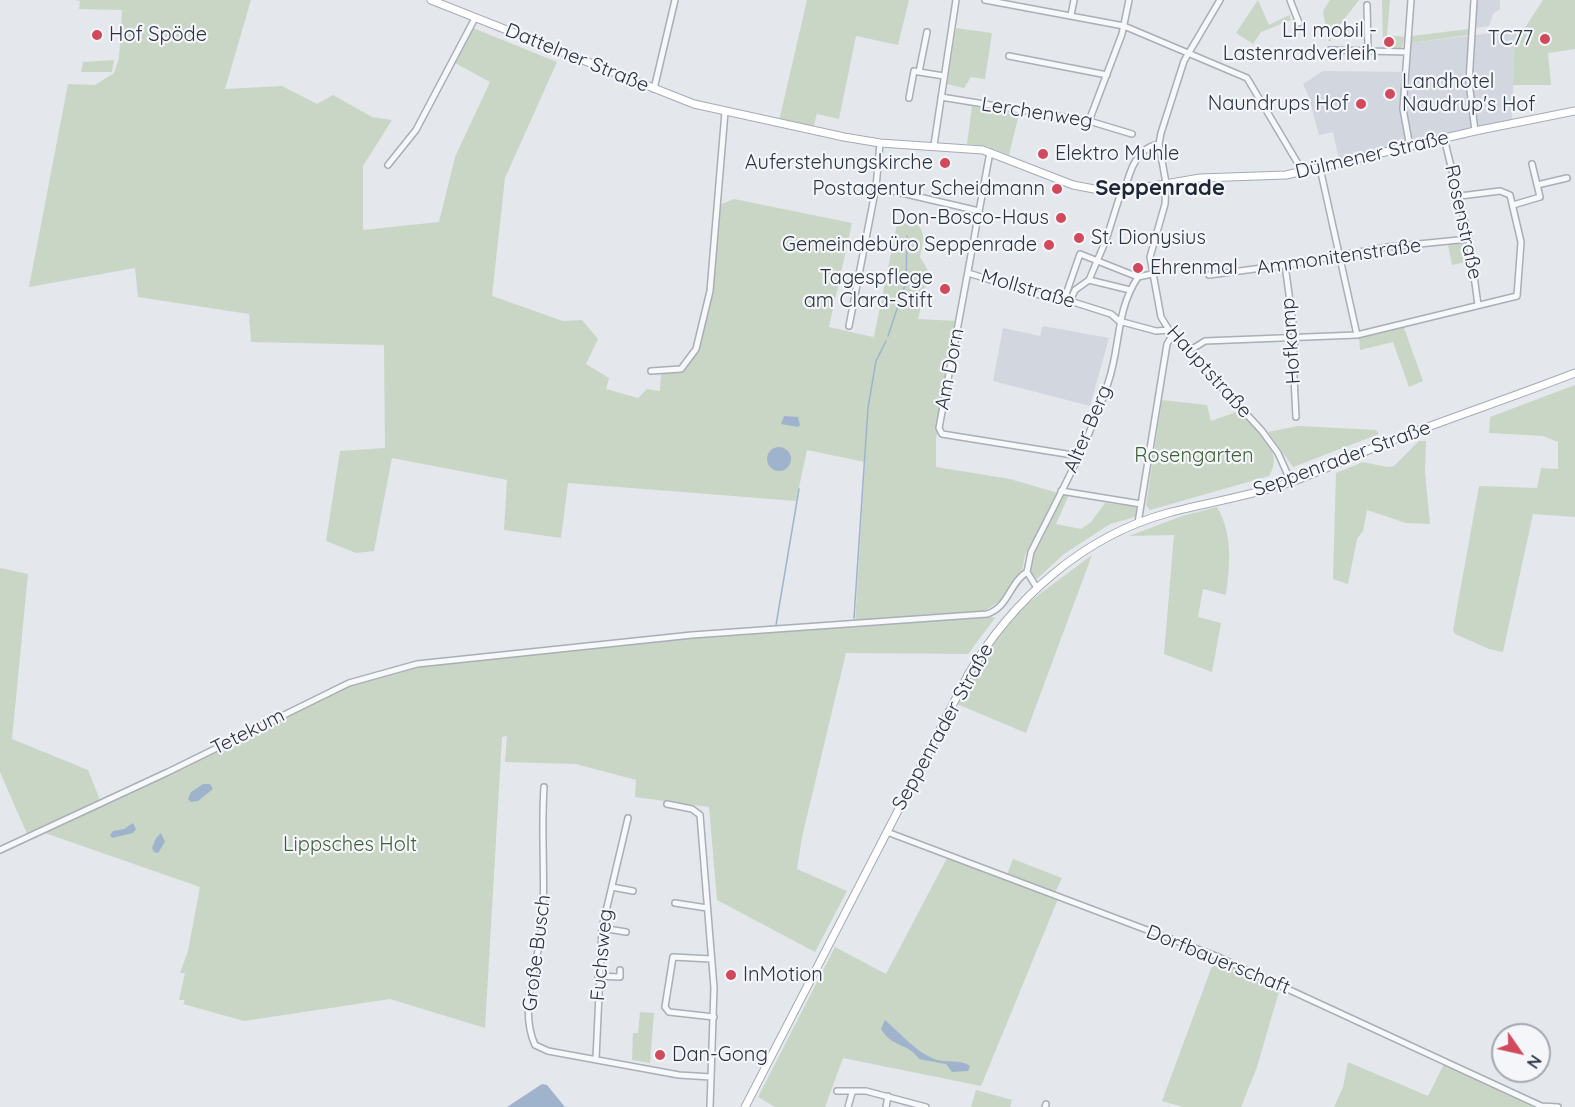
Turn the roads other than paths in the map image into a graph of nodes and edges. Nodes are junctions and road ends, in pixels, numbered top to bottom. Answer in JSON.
{"nodes":[{"id":1,"x":431,"y":0,"type":"edge"},
{"id":2,"x":675,"y":0,"type":"edge"},
{"id":3,"x":956,"y":0,"type":"edge"},
{"id":4,"x":985,"y":0,"type":"edge"},
{"id":5,"x":1074,"y":0,"type":"edge"},
{"id":6,"x":1129,"y":0,"type":"edge"},
{"id":7,"x":1220,"y":0,"type":"edge"},
{"id":8,"x":1290,"y":0,"type":"edge"},
{"id":9,"x":1411,"y":0,"type":"edge"},
{"id":10,"x":1474,"y":0,"type":"edge"},
{"id":11,"x":1367,"y":5,"type":"dead end"},
{"id":12,"x":1071,"y":15,"type":"junction"},
{"id":13,"x":475,"y":18,"type":"junction"},
{"id":14,"x":1299,"y":22,"type":"dead end"},
{"id":15,"x":1124,"y":26,"type":"junction"},
{"id":16,"x":927,"y":32,"type":"dead end"},
{"id":17,"x":1330,"y":50,"type":"dead end"},
{"id":18,"x":1368,"y":50,"type":"junction"},
{"id":19,"x":1188,"y":51,"type":"junction"},
{"id":20,"x":1407,"y":51,"type":"junction"},
{"id":21,"x":1009,"y":56,"type":"dead end"},
{"id":22,"x":919,"y":72,"type":"junction"},
{"id":23,"x":1107,"y":75,"type":"junction"},
{"id":24,"x":944,"y":76,"type":"junction"},
{"id":25,"x":654,"y":89,"type":"junction"},
{"id":26,"x":941,"y":97,"type":"junction"},
{"id":27,"x":909,"y":98,"type":"dead end"},
{"id":28,"x":1575,"y":111,"type":"edge"},
{"id":29,"x":724,"y":112,"type":"junction"},
{"id":30,"x":1089,"y":121,"type":"junction"},
{"id":31,"x":1475,"y":131,"type":"junction"},
{"id":32,"x":1132,"y":134,"type":"dead end"},
{"id":33,"x":1444,"y":138,"type":"junction"},
{"id":34,"x":880,"y":143,"type":"junction"},
{"id":35,"x":1159,"y":144,"type":"junction"},
{"id":36,"x":934,"y":146,"type":"junction"},
{"id":37,"x":1410,"y":147,"type":"junction"},
{"id":38,"x":990,"y":152,"type":"junction"},
{"id":39,"x":1532,"y":164,"type":"dead end"},
{"id":40,"x":388,"y":165,"type":"dead end"},
{"id":41,"x":1320,"y":168,"type":"junction"},
{"id":42,"x":1301,"y":169,"type":"junction"},
{"id":43,"x":1567,"y":178,"type":"dead end"},
{"id":44,"x":1166,"y":183,"type":"junction"},
{"id":45,"x":1537,"y":185,"type":"junction"},
{"id":46,"x":876,"y":187,"type":"junction"},
{"id":47,"x":1124,"y":189,"type":"junction"},
{"id":48,"x":1460,"y":196,"type":"junction"},
{"id":49,"x":1513,"y":205,"type":"junction"},
{"id":50,"x":979,"y":211,"type":"junction"},
{"id":51,"x":1469,"y":239,"type":"junction"},
{"id":52,"x":1341,"y":256,"type":"junction"},
{"id":53,"x":1096,"y":260,"type":"junction"},
{"id":54,"x":1284,"y":266,"type":"junction"},
{"id":55,"x":968,"y":273,"type":"junction"},
{"id":56,"x":1152,"y":273,"type":"junction"},
{"id":57,"x":1209,"y":275,"type":"dead end"},
{"id":58,"x":1138,"y":277,"type":"junction"},
{"id":59,"x":1089,"y":280,"type":"junction"},
{"id":60,"x":1130,"y":290,"type":"junction"},
{"id":61,"x":1067,"y":300,"type":"junction"},
{"id":62,"x":1478,"y":305,"type":"junction"},
{"id":63,"x":1119,"y":321,"type":"junction"},
{"id":64,"x":849,"y":326,"type":"dead end"},
{"id":65,"x":1171,"y":332,"type":"junction"},
{"id":66,"x":1357,"y":335,"type":"junction"},
{"id":67,"x":1295,"y":338,"type":"junction"},
{"id":68,"x":1189,"y":351,"type":"junction"},
{"id":69,"x":651,"y":371,"type":"dead end"},
{"id":70,"x":1575,"y":373,"type":"edge"},
{"id":71,"x":1296,"y":417,"type":"dead end"},
{"id":72,"x":1080,"y":456,"type":"junction"},
{"id":73,"x":1291,"y":482,"type":"junction"},
{"id":74,"x":1061,"y":491,"type":"junction"},
{"id":75,"x":1141,"y":504,"type":"junction"},
{"id":76,"x":1138,"y":520,"type":"junction"},
{"id":77,"x":1027,"y":572,"type":"junction"},
{"id":78,"x":1037,"y":588,"type":"junction"},
{"id":79,"x":544,"y":788,"type":"dead end"},
{"id":80,"x":667,"y":804,"type":"dead end"},
{"id":81,"x":628,"y":818,"type":"dead end"},
{"id":82,"x":886,"y":832,"type":"junction"},
{"id":83,"x":0,"y":850,"type":"edge"},
{"id":84,"x":612,"y":887,"type":"junction"},
{"id":85,"x":633,"y":891,"type":"dead end"},
{"id":86,"x":675,"y":903,"type":"dead end"},
{"id":87,"x":707,"y":908,"type":"junction"},
{"id":88,"x":602,"y":928,"type":"junction"},
{"id":89,"x":626,"y":932,"type":"dead end"},
{"id":90,"x":711,"y":959,"type":"junction"},
{"id":91,"x":620,"y":970,"type":"dead end"},
{"id":92,"x":598,"y":976,"type":"junction"},
{"id":93,"x":714,"y":1017,"type":"junction"},
{"id":94,"x":596,"y":1059,"type":"junction"},
{"id":95,"x":711,"y":1077,"type":"junction"},
{"id":96,"x":837,"y":1091,"type":"dead end"},
{"id":97,"x":852,"y":1093,"type":"junction"},
{"id":98,"x":888,"y":1096,"type":"junction"},
{"id":99,"x":1541,"y":1106,"type":"edge"},
{"id":100,"x":710,"y":1107,"type":"edge"},
{"id":101,"x":745,"y":1107,"type":"edge"},
{"id":102,"x":848,"y":1107,"type":"edge"},
{"id":103,"x":886,"y":1107,"type":"edge"},
{"id":104,"x":926,"y":1107,"type":"edge"},
{"id":105,"x":1558,"y":1107,"type":"edge"}],
"edges":[{"from":1,"to":13,"type":"main road","name":"Dattelner Straße"},
{"from":2,"to":25,"type":"street"},
{"from":3,"to":24,"type":"street"},
{"from":4,"to":12,"type":"street"},
{"from":5,"to":12,"type":"street"},
{"from":6,"to":15,"type":"street"},
{"from":7,"to":19,"type":"street"},
{"from":8,"to":14,"type":"street"},
{"from":9,"to":20,"type":"street"},
{"from":10,"to":31,"type":"street"},
{"from":11,"to":18,"type":"street"},
{"from":12,"to":15,"type":"street"},
{"from":13,"to":25,"type":"main road","name":"Dattelner Straße"},
{"from":13,"to":40,"type":"street"},
{"from":15,"to":19,"type":"street"},
{"from":15,"to":23,"type":"street"},
{"from":16,"to":22,"type":"street"},
{"from":17,"to":18,"type":"street"},
{"from":18,"to":20,"type":"street"},
{"from":19,"to":35,"type":"street"},
{"from":19,"to":42,"type":"street"},
{"from":20,"to":37,"type":"street"},
{"from":21,"to":23,"type":"street"},
{"from":22,"to":24,"type":"street"},
{"from":22,"to":27,"type":"street"},
{"from":23,"to":30,"type":"street"},
{"from":24,"to":26,"type":"street"},
{"from":25,"to":29,"type":"main road","name":"Dattelner Straße"},
{"from":26,"to":30,"type":"street","name":"Lerchenweg"},
{"from":26,"to":36,"type":"street"},
{"from":28,"to":31,"type":"main road","name":"Dülmener Straße"},
{"from":29,"to":34,"type":"main road","name":"Dattelner Straße"},
{"from":29,"to":69,"type":"street"},
{"from":30,"to":32,"type":"street","name":"Lerchenweg"},
{"from":31,"to":33,"type":"main road","name":"Dülmener Straße"},
{"from":33,"to":37,"type":"main road","name":"Dülmener Straße"},
{"from":33,"to":48,"type":"street","name":"Rosenstraße"},
{"from":34,"to":36,"type":"main road","name":"Dattelner Straße"},
{"from":34,"to":46,"type":"street"},
{"from":35,"to":44,"type":"street","name":"Hauptstraße"},
{"from":35,"to":47,"type":"street"},
{"from":36,"to":38,"type":"main road","name":"Dattelner Straße"},
{"from":37,"to":41,"type":"main road","name":"Dülmener Straße"},
{"from":38,"to":47,"type":"main road","name":"Dattelner Straße"},
{"from":38,"to":50,"type":"street","name":"Mollstraße"},
{"from":39,"to":45,"type":"street"},
{"from":41,"to":42,"type":"main road","name":"Dülmener Straße"},
{"from":41,"to":52,"type":"street"},
{"from":42,"to":44,"type":"main road","name":"Dülmener Straße"},
{"from":43,"to":45,"type":"street"},
{"from":44,"to":47,"type":"main road","name":"Dattelner Straße"},
{"from":44,"to":56,"type":"street","name":"Hauptstraße"},
{"from":45,"to":49,"type":"street"},
{"from":46,"to":50,"type":"street"},
{"from":46,"to":64,"type":"street"},
{"from":47,"to":53,"type":"street"},
{"from":48,"to":49,"type":"street"},
{"from":48,"to":51,"type":"street","name":"Rosenstraße"},
{"from":49,"to":62,"type":"street"},
{"from":50,"to":55,"type":"street","name":"Mollstraße"},
{"from":51,"to":52,"type":"street","name":"Ammonitenstraße"},
{"from":51,"to":62,"type":"street","name":"Rosenstraße"},
{"from":52,"to":54,"type":"street","name":"Ammonitenstraße"},
{"from":52,"to":66,"type":"street"},
{"from":53,"to":58,"type":"street"},
{"from":53,"to":59,"type":"street"},
{"from":53,"to":61,"type":"street"},
{"from":54,"to":57,"type":"street","name":"Ammonitenstraße"},
{"from":54,"to":67,"type":"street","name":"Hofkamp"},
{"from":55,"to":61,"type":"street","name":"Mollstraße"},
{"from":55,"to":72,"type":"street","name":"Am Dorn"},
{"from":56,"to":58,"type":"street"},
{"from":56,"to":65,"type":"street","name":"Hauptstraße"},
{"from":58,"to":60,"type":"street","name":"Alter Berg"},
{"from":59,"to":60,"type":"street"},
{"from":59,"to":61,"type":"street"},
{"from":60,"to":63,"type":"street","name":"Alter Berg"},
{"from":61,"to":63,"type":"street","name":"Mollstraße"},
{"from":62,"to":66,"type":"street"},
{"from":63,"to":65,"type":"street","name":"Mollstraße"},
{"from":63,"to":72,"type":"street","name":"Alter Berg"},
{"from":65,"to":68,"type":"street","name":"Hauptstraße"},
{"from":65,"to":75,"type":"street"},
{"from":66,"to":67,"type":"street"},
{"from":67,"to":68,"type":"street"},
{"from":67,"to":71,"type":"street","name":"Hofkamp"},
{"from":68,"to":73,"type":"street","name":"Hauptstraße"},
{"from":70,"to":73,"type":"main road","name":"Seppenrader Straße"},
{"from":72,"to":74,"type":"street","name":"Alter Berg"},
{"from":73,"to":76,"type":"main road","name":"Seppenrader Straße"},
{"from":74,"to":75,"type":"street"},
{"from":74,"to":77,"type":"street","name":"Alter Berg"},
{"from":75,"to":76,"type":"street"},
{"from":76,"to":78,"type":"main road","name":"Seppenrader Straße"},
{"from":77,"to":78,"type":"street"},
{"from":77,"to":83,"type":"street","name":"Tetekum"},
{"from":78,"to":82,"type":"main road","name":"Seppenrader Straße"},
{"from":79,"to":94,"type":"street","name":"Große Busch"},
{"from":80,"to":87,"type":"street"},
{"from":81,"to":84,"type":"street","name":"Fuchsweg"},
{"from":82,"to":99,"type":"street","name":"Dorfbauerschaft"},
{"from":82,"to":101,"type":"main road","name":"Seppenrader Straße"},
{"from":84,"to":85,"type":"street"},
{"from":84,"to":88,"type":"street","name":"Fuchsweg"},
{"from":86,"to":87,"type":"street"},
{"from":87,"to":90,"type":"street"},
{"from":88,"to":89,"type":"street"},
{"from":88,"to":92,"type":"street","name":"Fuchsweg"},
{"from":90,"to":93,"type":"street"},
{"from":90,"to":93,"type":"street"},
{"from":91,"to":92,"type":"street"},
{"from":92,"to":94,"type":"street","name":"Fuchsweg"},
{"from":93,"to":95,"type":"street"},
{"from":94,"to":95,"type":"street","name":"Große Busch"},
{"from":95,"to":100,"type":"street"},
{"from":96,"to":97,"type":"street"},
{"from":97,"to":98,"type":"street"},
{"from":97,"to":102,"type":"street"},
{"from":98,"to":103,"type":"street"},
{"from":98,"to":104,"type":"street"},
{"from":99,"to":105,"type":"street"}]}
